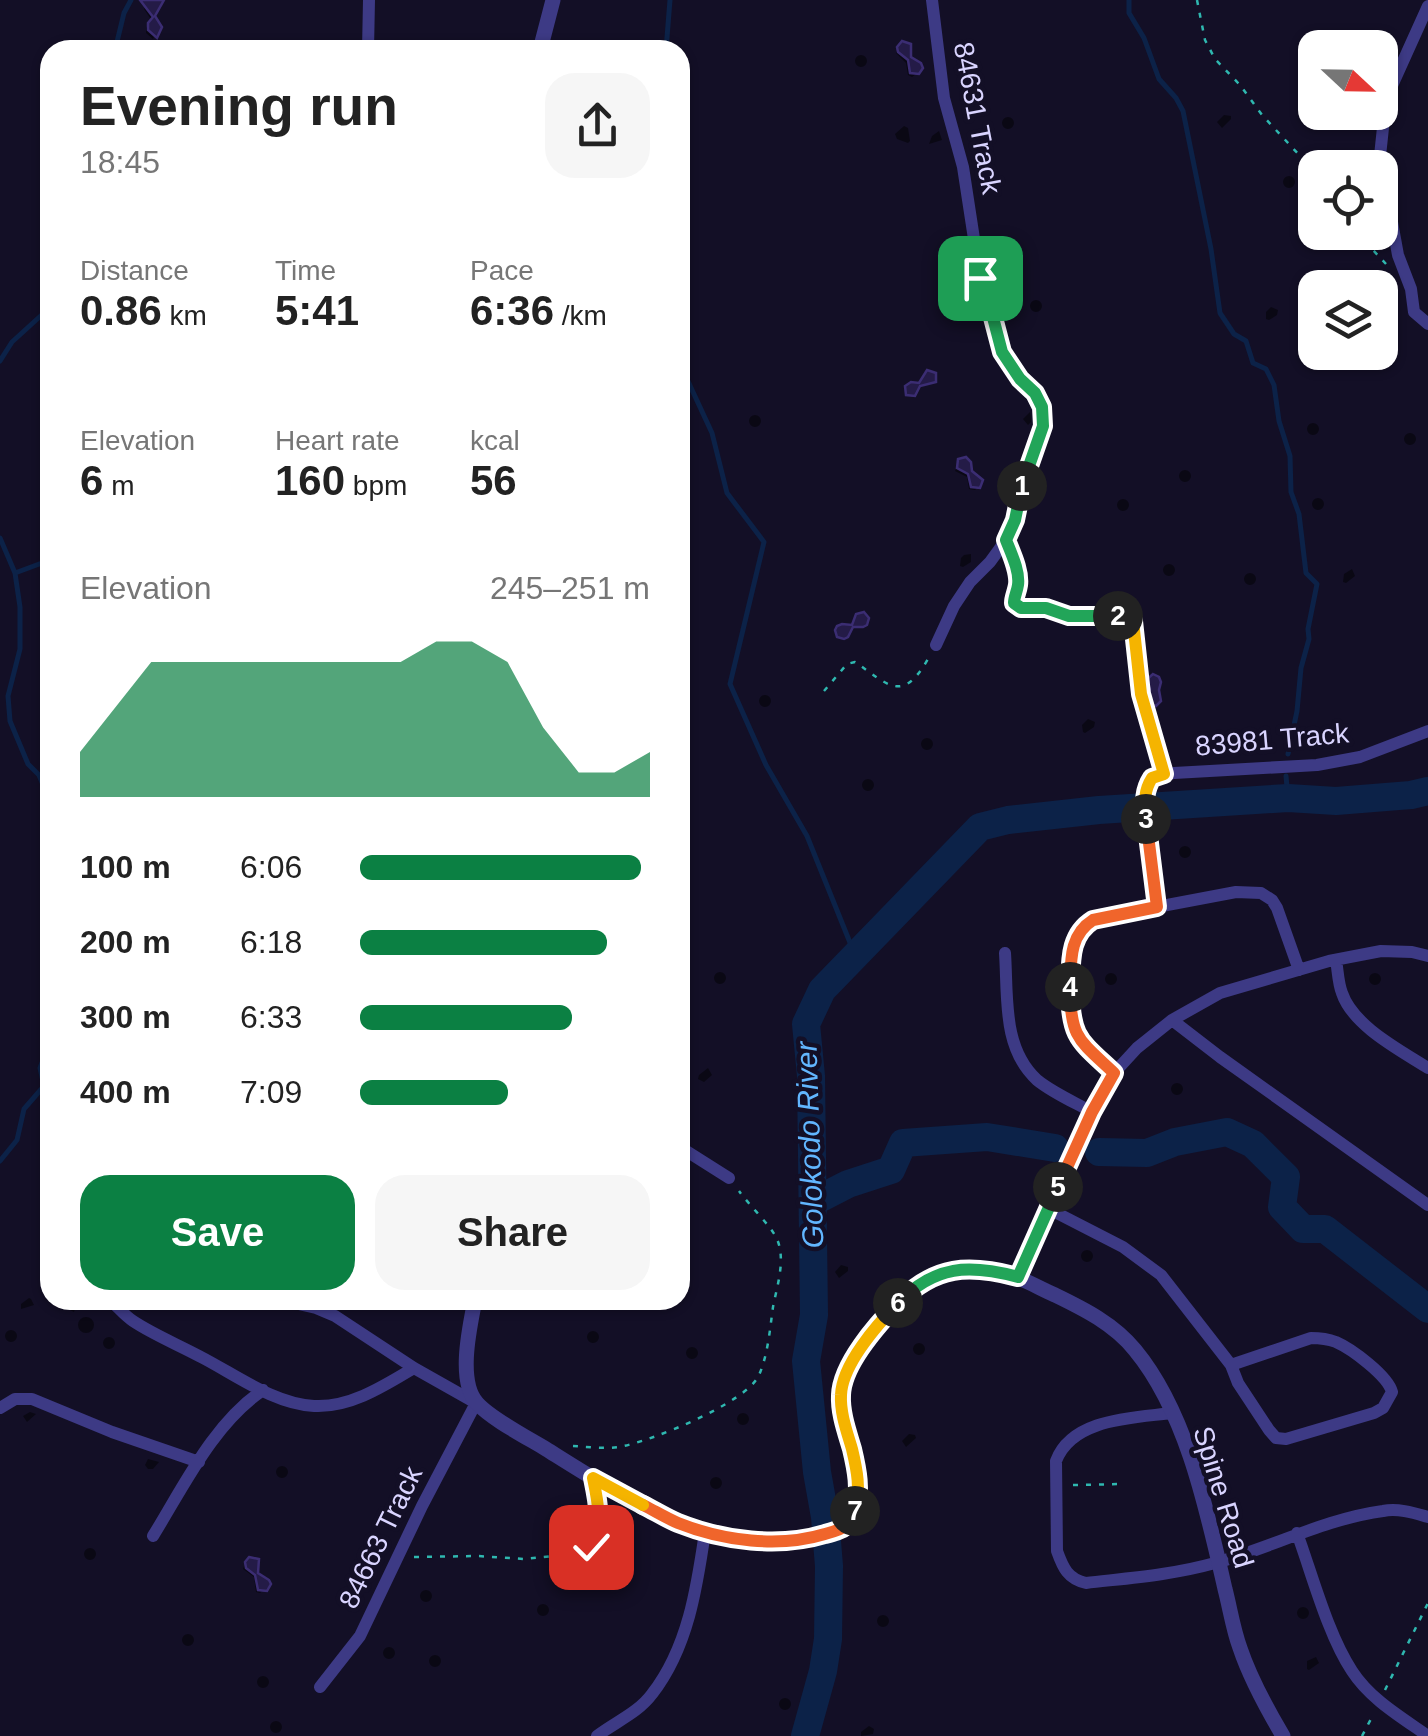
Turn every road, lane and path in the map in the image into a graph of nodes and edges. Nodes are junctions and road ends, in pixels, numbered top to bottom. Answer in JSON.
{"nodes":[{"id":1,"x":368,"y":0,"type":"edge"},
{"id":2,"x":553,"y":0,"type":"edge"},
{"id":3,"x":932,"y":0,"type":"edge"},
{"id":4,"x":1196,"y":0,"type":"edge"},
{"id":5,"x":1428,"y":6,"type":"edge"},
{"id":6,"x":368,"y":40,"type":"edge"},
{"id":7,"x":543,"y":40,"type":"edge"},
{"id":8,"x":1298,"y":154,"type":"edge"},
{"id":9,"x":1373,"y":250,"type":"edge"},
{"id":10,"x":1391,"y":269,"type":"dead end"},
{"id":11,"x":1428,"y":324,"type":"edge"},
{"id":12,"x":1006,"y":540,"type":"junction"},
{"id":13,"x":936,"y":645,"type":"joint"},
{"id":14,"x":824,"y":691,"type":"dead end"},
{"id":15,"x":1428,"y":731,"type":"edge"},
{"id":16,"x":1164,"y":774,"type":"junction"},
{"id":17,"x":1157,"y":907,"type":"junction"},
{"id":18,"x":1006,"y":954,"type":"dead end"},
{"id":19,"x":1428,"y":956,"type":"edge"},
{"id":20,"x":1336,"y":960,"type":"junction"},
{"id":21,"x":1299,"y":970,"type":"junction"},
{"id":22,"x":1172,"y":1020,"type":"junction"},
{"id":23,"x":1428,"y":1068,"type":"edge"},
{"id":24,"x":1114,"y":1073,"type":"junction"},
{"id":25,"x":1092,"y":1112,"type":"junction"},
{"id":26,"x":690,"y":1153,"type":"edge"},
{"id":27,"x":730,"y":1178,"type":"joint"},
{"id":28,"x":1428,"y":1205,"type":"edge"},
{"id":29,"x":1049,"y":1209,"type":"junction"},
{"id":30,"x":1018,"y":1277,"type":"junction"},
{"id":31,"x":121,"y":1310,"type":"edge"},
{"id":32,"x":321,"y":1310,"type":"edge"},
{"id":33,"x":473,"y":1310,"type":"edge"},
{"id":34,"x":1231,"y":1365,"type":"junction"},
{"id":35,"x":414,"y":1368,"type":"junction"},
{"id":36,"x":263,"y":1390,"type":"junction"},
{"id":37,"x":476,"y":1403,"type":"junction"},
{"id":38,"x":0,"y":1408,"type":"edge"},
{"id":39,"x":1172,"y":1413,"type":"junction"},
{"id":40,"x":571,"y":1446,"type":"dead end"},
{"id":41,"x":198,"y":1462,"type":"junction"},
{"id":42,"x":593,"y":1478,"type":"junction"},
{"id":43,"x":1123,"y":1484,"type":"dead end"},
{"id":44,"x":1056,"y":1485,"type":"junction"},
{"id":45,"x":1428,"y":1518,"type":"edge"},
{"id":46,"x":706,"y":1532,"type":"junction"},
{"id":47,"x":1297,"y":1533,"type":"junction"},
{"id":48,"x":153,"y":1536,"type":"dead end"},
{"id":49,"x":398,"y":1558,"type":"junction"},
{"id":50,"x":1219,"y":1562,"type":"junction"},
{"id":51,"x":1428,"y":1603,"type":"edge"},
{"id":52,"x":320,"y":1688,"type":"dead end"},
{"id":53,"x":1380,"y":1702,"type":"junction"},
{"id":54,"x":596,"y":1736,"type":"edge"},
{"id":55,"x":1283,"y":1736,"type":"edge"},
{"id":56,"x":1362,"y":1736,"type":"edge"},
{"id":57,"x":1428,"y":1736,"type":"edge"}],
"edges":[{"from":1,"to":6,"type":"street"},
{"from":2,"to":7,"type":"street"},
{"from":3,"to":12,"type":"street","name":"84631 Track"},
{"from":4,"to":8,"type":"path"},
{"from":5,"to":11,"type":"street"},
{"from":9,"to":10,"type":"path"},
{"from":12,"to":13,"type":"street","name":"84631 Track"},
{"from":12,"to":16,"type":"path","name":"83981 Track"},
{"from":13,"to":14,"type":"path"},
{"from":15,"to":16,"type":"street","name":"83981 Track"},
{"from":16,"to":17,"type":"street"},
{"from":17,"to":21,"type":"street"},
{"from":17,"to":24,"type":"street"},
{"from":18,"to":25,"type":"street"},
{"from":19,"to":20,"type":"street"},
{"from":20,"to":21,"type":"street"},
{"from":20,"to":23,"type":"street"},
{"from":21,"to":22,"type":"street"},
{"from":22,"to":24,"type":"street"},
{"from":22,"to":28,"type":"street"},
{"from":24,"to":25,"type":"street"},
{"from":25,"to":29,"type":"street"},
{"from":26,"to":27,"type":"street"},
{"from":27,"to":40,"type":"path"},
{"from":29,"to":30,"type":"street"},
{"from":29,"to":34,"type":"street"},
{"from":30,"to":39,"type":"street","name":"Spine Road"},
{"from":30,"to":46,"type":"street","name":"Spine Road"},
{"from":31,"to":36,"type":"street"},
{"from":32,"to":35,"type":"street"},
{"from":33,"to":37,"type":"street"},
{"from":34,"to":34,"type":"street"},
{"from":35,"to":36,"type":"street"},
{"from":35,"to":37,"type":"street"},
{"from":36,"to":41,"type":"street"},
{"from":37,"to":42,"type":"street"},
{"from":37,"to":49,"type":"street","name":"84663 Track"},
{"from":38,"to":41,"type":"street"},
{"from":39,"to":44,"type":"street"},
{"from":39,"to":50,"type":"street","name":"Spine Road"},
{"from":41,"to":48,"type":"street"},
{"from":42,"to":46,"type":"street"},
{"from":42,"to":49,"type":"path"},
{"from":43,"to":44,"type":"path"},
{"from":44,"to":50,"type":"street"},
{"from":45,"to":47,"type":"street"},
{"from":46,"to":54,"type":"street"},
{"from":47,"to":50,"type":"street"},
{"from":47,"to":53,"type":"street"},
{"from":49,"to":52,"type":"street","name":"84663 Track"},
{"from":50,"to":55,"type":"street","name":"Spine Road"},
{"from":51,"to":53,"type":"path"},
{"from":53,"to":56,"type":"path"},
{"from":53,"to":57,"type":"street"}]}
